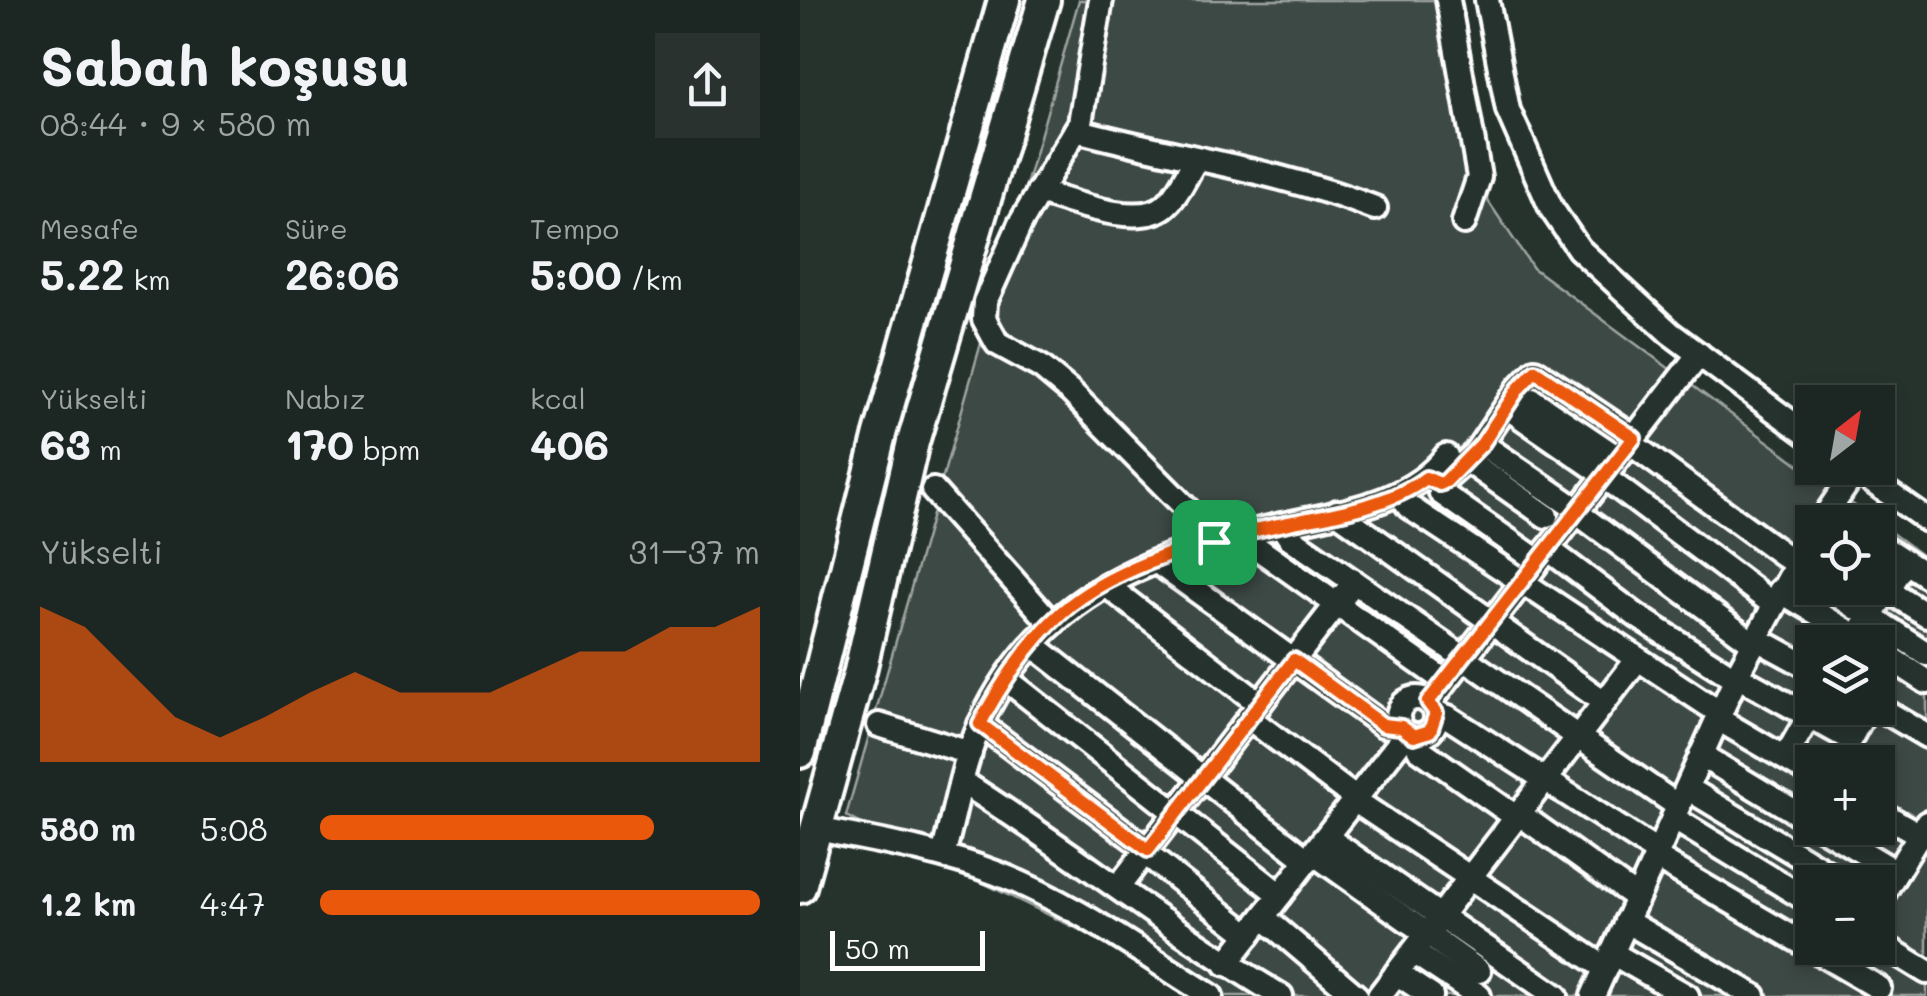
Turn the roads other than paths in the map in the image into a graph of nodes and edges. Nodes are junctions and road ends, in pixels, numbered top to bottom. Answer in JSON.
{"nodes":[{"id":1,"x":1004,"y":0,"type":"edge"},
{"id":2,"x":1044,"y":0,"type":"edge"},
{"id":3,"x":1102,"y":0,"type":"edge"},
{"id":4,"x":1448,"y":0,"type":"edge"},
{"id":5,"x":1487,"y":0,"type":"edge"},
{"id":6,"x":1076,"y":130,"type":"junction"},
{"id":7,"x":1196,"y":159,"type":"junction"},
{"id":8,"x":1038,"y":192,"type":"junction"},
{"id":9,"x":1375,"y":208,"type":"dead end"},
{"id":10,"x":1464,"y":222,"type":"dead end"},
{"id":11,"x":1699,"y":354,"type":"junction"},
{"id":12,"x":1532,"y":400,"type":"dead end"},
{"id":13,"x":1508,"y":408,"type":"junction"},
{"id":14,"x":1795,"y":425,"type":"edge"},
{"id":15,"x":1466,"y":454,"type":"junction"},
{"id":16,"x":1618,"y":458,"type":"junction"},
{"id":17,"x":1433,"y":485,"type":"junction"},
{"id":18,"x":1877,"y":485,"type":"edge"},
{"id":19,"x":933,"y":490,"type":"dead end"},
{"id":20,"x":1400,"y":493,"type":"junction"},
{"id":21,"x":1577,"y":511,"type":"junction"},
{"id":22,"x":1337,"y":512,"type":"junction"},
{"id":23,"x":1546,"y":516,"type":"dead end"},
{"id":24,"x":1927,"y":520,"type":"edge"},
{"id":25,"x":1281,"y":525,"type":"junction"},
{"id":26,"x":1239,"y":534,"type":"junction"},
{"id":27,"x":1214,"y":542,"type":"junction"},
{"id":28,"x":1543,"y":555,"type":"junction"},
{"id":29,"x":1895,"y":555,"type":"edge"},
{"id":30,"x":1156,"y":562,"type":"junction"},
{"id":31,"x":1905,"y":562,"type":"junction"},
{"id":32,"x":1795,"y":565,"type":"edge"},
{"id":33,"x":1895,"y":573,"type":"edge"},
{"id":34,"x":1795,"y":576,"type":"edge"},
{"id":35,"x":1927,"y":576,"type":"edge"},
{"id":36,"x":1354,"y":582,"type":"junction"},
{"id":37,"x":1520,"y":584,"type":"junction"},
{"id":38,"x":1106,"y":585,"type":"junction"},
{"id":39,"x":1895,"y":595,"type":"edge"},
{"id":40,"x":1777,"y":597,"type":"junction"},
{"id":41,"x":1336,"y":605,"type":"junction"},
{"id":42,"x":1927,"y":615,"type":"edge"},
{"id":43,"x":1492,"y":620,"type":"junction"},
{"id":44,"x":1052,"y":623,"type":"junction"},
{"id":45,"x":1841,"y":625,"type":"edge"},
{"id":46,"x":1754,"y":641,"type":"junction"},
{"id":47,"x":1895,"y":644,"type":"edge"},
{"id":48,"x":1033,"y":645,"type":"junction"},
{"id":49,"x":1927,"y":654,"type":"edge"},
{"id":50,"x":1463,"y":658,"type":"junction"},
{"id":51,"x":1294,"y":660,"type":"junction"},
{"id":52,"x":1637,"y":660,"type":"junction"},
{"id":53,"x":1795,"y":661,"type":"edge"},
{"id":54,"x":1895,"y":661,"type":"edge"},
{"id":55,"x":1736,"y":678,"type":"junction"},
{"id":56,"x":1006,"y":680,"type":"junction"},
{"id":57,"x":1445,"y":681,"type":"junction"},
{"id":58,"x":1927,"y":682,"type":"edge"},
{"id":59,"x":1604,"y":702,"type":"junction"},
{"id":60,"x":1432,"y":708,"type":"junction"},
{"id":61,"x":1795,"y":709,"type":"edge"},
{"id":62,"x":1254,"y":711,"type":"junction"},
{"id":63,"x":1719,"y":716,"type":"junction"},
{"id":64,"x":1895,"y":717,"type":"edge"},
{"id":65,"x":980,"y":724,"type":"junction"},
{"id":66,"x":879,"y":725,"type":"dead end"},
{"id":67,"x":1804,"y":725,"type":"edge"},
{"id":68,"x":1826,"y":725,"type":"edge"},
{"id":69,"x":1858,"y":725,"type":"edge"},
{"id":70,"x":1407,"y":732,"type":"junction"},
{"id":71,"x":1576,"y":736,"type":"junction"},
{"id":72,"x":1927,"y":736,"type":"edge"},
{"id":73,"x":800,"y":752,"type":"edge"},
{"id":74,"x":970,"y":753,"type":"junction"},
{"id":75,"x":1701,"y":755,"type":"junction"},
{"id":76,"x":1785,"y":758,"type":"junction"},
{"id":77,"x":1795,"y":764,"type":"edge"},
{"id":78,"x":1203,"y":778,"type":"junction"},
{"id":79,"x":1544,"y":778,"type":"junction"},
{"id":80,"x":964,"y":782,"type":"junction"},
{"id":81,"x":1355,"y":799,"type":"junction"},
{"id":82,"x":1679,"y":804,"type":"junction"},
{"id":83,"x":1795,"y":809,"type":"edge"},
{"id":84,"x":1176,"y":813,"type":"junction"},
{"id":85,"x":1517,"y":815,"type":"junction"},
{"id":86,"x":1895,"y":823,"type":"edge"},
{"id":87,"x":816,"y":829,"type":"junction"},
{"id":88,"x":1795,"y":838,"type":"edge"},
{"id":89,"x":1921,"y":841,"type":"edge"},
{"id":90,"x":1854,"y":845,"type":"edge"},
{"id":91,"x":1786,"y":848,"type":"junction"},
{"id":92,"x":1315,"y":850,"type":"junction"},
{"id":93,"x":1146,"y":851,"type":"junction"},
{"id":94,"x":1656,"y":855,"type":"junction"},
{"id":95,"x":943,"y":856,"type":"junction"},
{"id":96,"x":1814,"y":865,"type":"edge"},
{"id":97,"x":1896,"y":872,"type":"joint"},
{"id":98,"x":1768,"y":875,"type":"junction"},
{"id":99,"x":1470,"y":876,"type":"junction"},
{"id":100,"x":1119,"y":886,"type":"junction"},
{"id":101,"x":800,"y":887,"type":"edge"},
{"id":102,"x":1795,"y":892,"type":"edge"},
{"id":103,"x":1280,"y":895,"type":"junction"},
{"id":104,"x":1637,"y":898,"type":"junction"},
{"id":105,"x":1626,"y":921,"type":"junction"},
{"id":106,"x":1256,"y":926,"type":"junction"},
{"id":107,"x":1426,"y":933,"type":"junction"},
{"id":108,"x":1895,"y":952,"type":"edge"},
{"id":109,"x":1226,"y":964,"type":"junction"},
{"id":110,"x":1884,"y":965,"type":"edge"},
{"id":111,"x":1479,"y":971,"type":"dead end"},
{"id":112,"x":1927,"y":972,"type":"edge"},
{"id":113,"x":1396,"y":973,"type":"junction"},
{"id":114,"x":1604,"y":980,"type":"edge"},
{"id":115,"x":1877,"y":994,"type":"edge"},
{"id":116,"x":1211,"y":996,"type":"edge"},
{"id":117,"x":1281,"y":996,"type":"edge"},
{"id":118,"x":1356,"y":996,"type":"edge"},
{"id":119,"x":1379,"y":996,"type":"edge"},
{"id":120,"x":1431,"y":996,"type":"edge"},
{"id":121,"x":1480,"y":996,"type":"edge"},
{"id":122,"x":1556,"y":996,"type":"edge"},
{"id":123,"x":1687,"y":996,"type":"edge"},
{"id":124,"x":1754,"y":996,"type":"edge"}],
"edges":[{"from":1,"to":73,"type":"main road"},
{"from":2,"to":87,"type":"main road"},
{"from":3,"to":6,"type":"street"},
{"from":4,"to":10,"type":"street"},
{"from":5,"to":11,"type":"street"},
{"from":6,"to":7,"type":"street"},
{"from":6,"to":8,"type":"street"},
{"from":7,"to":8,"type":"street"},
{"from":7,"to":9,"type":"street"},
{"from":8,"to":27,"type":"street"},
{"from":11,"to":14,"type":"street"},
{"from":11,"to":16,"type":"street"},
{"from":12,"to":16,"type":"street"},
{"from":13,"to":15,"type":"street"},
{"from":13,"to":16,"type":"street"},
{"from":13,"to":16,"type":"street"},
{"from":15,"to":17,"type":"street"},
{"from":15,"to":21,"type":"street"},
{"from":15,"to":23,"type":"street"},
{"from":16,"to":21,"type":"street"},
{"from":16,"to":32,"type":"street"},
{"from":16,"to":40,"type":"street"},
{"from":17,"to":20,"type":"street"},
{"from":17,"to":28,"type":"street"},
{"from":18,"to":24,"type":"street"},
{"from":19,"to":44,"type":"street"},
{"from":20,"to":22,"type":"street"},
{"from":20,"to":37,"type":"street"},
{"from":21,"to":28,"type":"street"},
{"from":21,"to":46,"type":"street"},
{"from":22,"to":25,"type":"street"},
{"from":22,"to":43,"type":"street"},
{"from":25,"to":26,"type":"street"},
{"from":25,"to":36,"type":"street"},
{"from":26,"to":27,"type":"street"},
{"from":26,"to":41,"type":"street"},
{"from":27,"to":30,"type":"street"},
{"from":28,"to":37,"type":"street"},
{"from":28,"to":55,"type":"street"},
{"from":29,"to":31,"type":"street"},
{"from":30,"to":38,"type":"street"},
{"from":30,"to":51,"type":"street"},
{"from":31,"to":33,"type":"street"},
{"from":31,"to":35,"type":"street"},
{"from":34,"to":40,"type":"street"},
{"from":36,"to":41,"type":"street"},
{"from":36,"to":50,"type":"street"},
{"from":37,"to":43,"type":"street"},
{"from":37,"to":52,"type":"street"},
{"from":38,"to":44,"type":"street"},
{"from":38,"to":62,"type":"street"},
{"from":39,"to":42,"type":"street"},
{"from":40,"to":45,"type":"street"},
{"from":40,"to":46,"type":"street"},
{"from":41,"to":51,"type":"street"},
{"from":41,"to":57,"type":"street"},
{"from":43,"to":50,"type":"street"},
{"from":43,"to":59,"type":"street"},
{"from":44,"to":48,"type":"street"},
{"from":46,"to":53,"type":"street"},
{"from":46,"to":55,"type":"street"},
{"from":47,"to":49,"type":"street"},
{"from":48,"to":56,"type":"street"},
{"from":48,"to":78,"type":"street"},
{"from":50,"to":57,"type":"street"},
{"from":50,"to":71,"type":"street"},
{"from":51,"to":62,"type":"street"},
{"from":51,"to":70,"type":"street"},
{"from":52,"to":59,"type":"street"},
{"from":52,"to":63,"type":"street"},
{"from":54,"to":58,"type":"street"},
{"from":55,"to":61,"type":"street"},
{"from":55,"to":63,"type":"street"},
{"from":56,"to":65,"type":"street"},
{"from":56,"to":84,"type":"street"},
{"from":57,"to":60,"type":"street"},
{"from":59,"to":71,"type":"street"},
{"from":60,"to":70,"type":"street"},
{"from":60,"to":70,"type":"street"},
{"from":60,"to":79,"type":"street"},
{"from":62,"to":78,"type":"street"},
{"from":62,"to":81,"type":"street"},
{"from":63,"to":75,"type":"street"},
{"from":63,"to":76,"type":"street"},
{"from":64,"to":72,"type":"street"},
{"from":65,"to":74,"type":"street"},
{"from":65,"to":93,"type":"street"},
{"from":66,"to":74,"type":"street"},
{"from":67,"to":76,"type":"street"},
{"from":68,"to":69,"type":"street"},
{"from":70,"to":81,"type":"street"},
{"from":70,"to":85,"type":"street"},
{"from":71,"to":79,"type":"street"},
{"from":71,"to":82,"type":"street"},
{"from":74,"to":80,"type":"street"},
{"from":75,"to":82,"type":"street"},
{"from":75,"to":83,"type":"street"},
{"from":76,"to":77,"type":"street"},
{"from":78,"to":84,"type":"street"},
{"from":78,"to":92,"type":"street"},
{"from":79,"to":85,"type":"street"},
{"from":79,"to":94,"type":"street"},
{"from":80,"to":95,"type":"street"},
{"from":80,"to":100,"type":"street"},
{"from":81,"to":92,"type":"street"},
{"from":81,"to":99,"type":"street"},
{"from":82,"to":91,"type":"street"},
{"from":82,"to":94,"type":"street"},
{"from":82,"to":98,"type":"street"},
{"from":84,"to":93,"type":"street"},
{"from":84,"to":103,"type":"street"},
{"from":85,"to":99,"type":"street"},
{"from":85,"to":104,"type":"street"},
{"from":86,"to":89,"type":"street"},
{"from":87,"to":95,"type":"street"},
{"from":87,"to":101,"type":"main road"},
{"from":88,"to":91,"type":"street"},
{"from":89,"to":97,"type":"street"},
{"from":90,"to":97,"type":"street"},
{"from":91,"to":96,"type":"street"},
{"from":91,"to":98,"type":"street"},
{"from":92,"to":103,"type":"street"},
{"from":92,"to":107,"type":"street"},
{"from":93,"to":100,"type":"street"},
{"from":93,"to":106,"type":"street"},
{"from":94,"to":104,"type":"street"},
{"from":94,"to":115,"type":"street"},
{"from":95,"to":116,"type":"street"},
{"from":98,"to":102,"type":"street"},
{"from":99,"to":107,"type":"street"},
{"from":99,"to":114,"type":"street"},
{"from":100,"to":109,"type":"street"},
{"from":103,"to":106,"type":"street"},
{"from":104,"to":105,"type":"street"},
{"from":105,"to":114,"type":"street"},
{"from":105,"to":124,"type":"street"},
{"from":106,"to":109,"type":"street"},
{"from":106,"to":118,"type":"street"},
{"from":107,"to":111,"type":"street"},
{"from":107,"to":113,"type":"street"},
{"from":107,"to":121,"type":"street"},
{"from":107,"to":122,"type":"street"},
{"from":108,"to":112,"type":"street"},
{"from":109,"to":117,"type":"street"},
{"from":110,"to":115,"type":"street"},
{"from":113,"to":119,"type":"street"},
{"from":113,"to":120,"type":"street"},
{"from":114,"to":123,"type":"street"}]}
